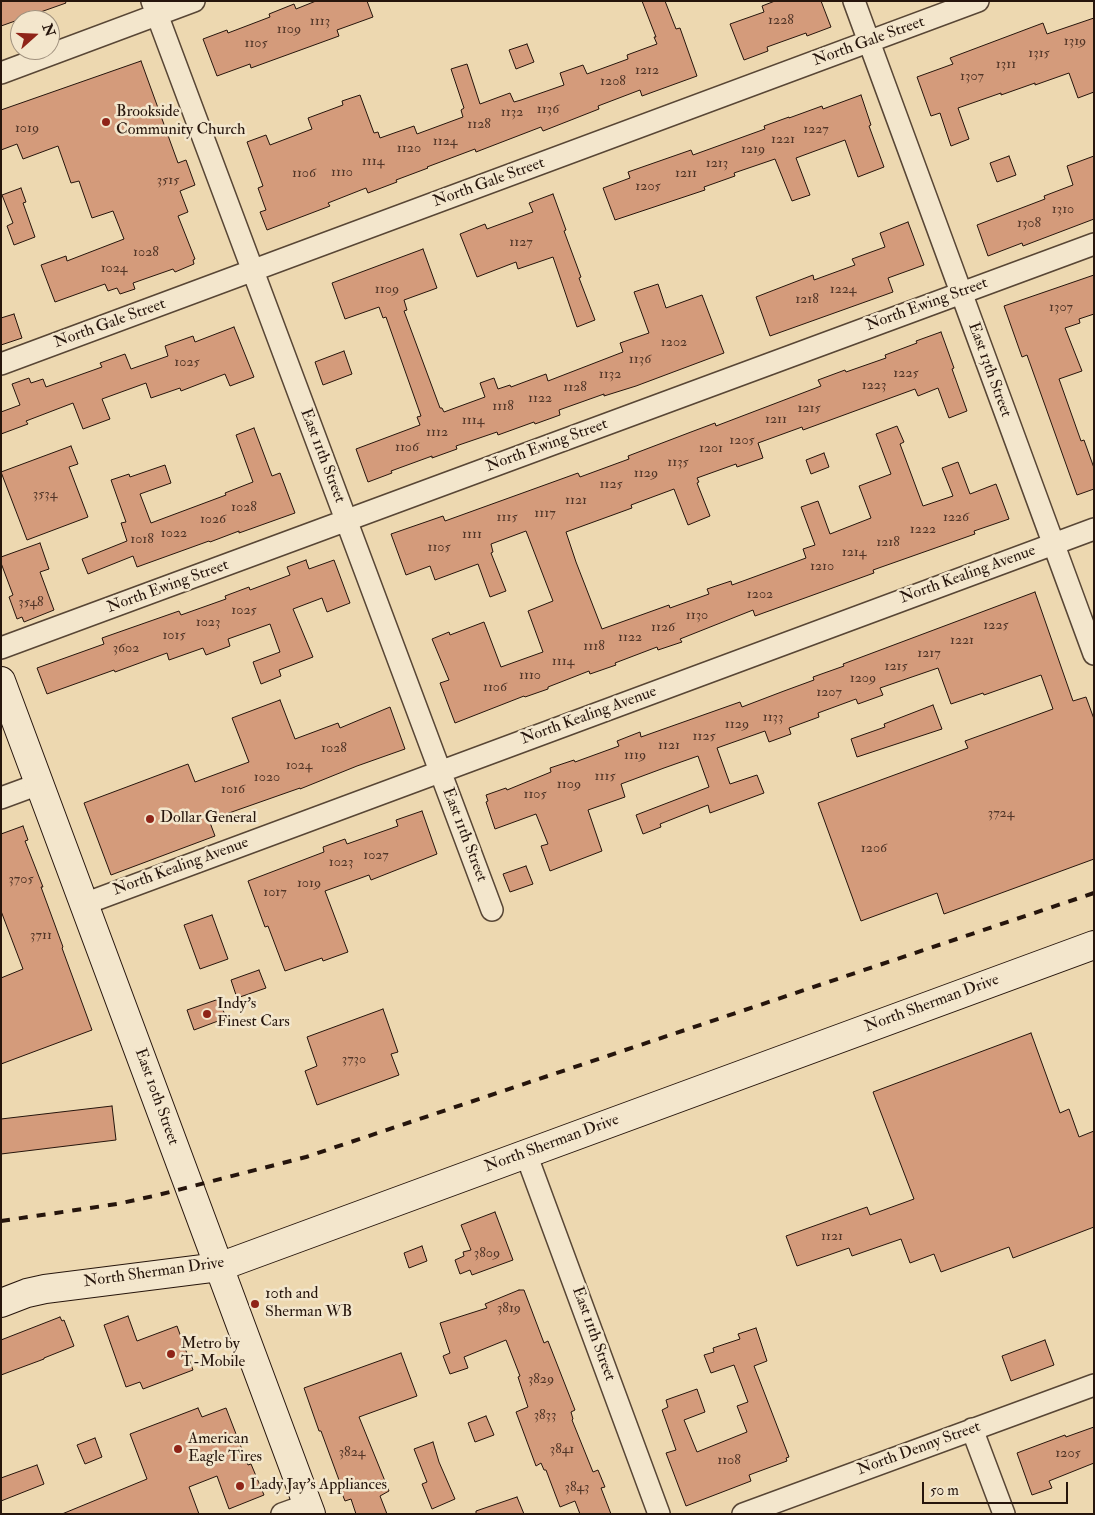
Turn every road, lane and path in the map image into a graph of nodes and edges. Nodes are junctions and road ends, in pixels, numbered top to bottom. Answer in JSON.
{"nodes":[{"id":1,"x":194,"y":1,"type":"edge"},
{"id":2,"x":854,"y":1,"type":"edge"},
{"id":3,"x":978,"y":1,"type":"edge"},
{"id":4,"x":155,"y":8,"type":"edge"},
{"id":5,"x":869,"y":42,"type":"junction"},
{"id":6,"x":1,"y":73,"type":"edge"},
{"id":7,"x":1094,"y":244,"type":"edge"},
{"id":8,"x":253,"y":270,"type":"junction"},
{"id":9,"x":961,"y":293,"type":"junction"},
{"id":10,"x":1,"y":364,"type":"edge"},
{"id":11,"x":346,"y":520,"type":"junction"},
{"id":12,"x":1094,"y":528,"type":"edge"},
{"id":13,"x":1053,"y":544,"type":"junction"},
{"id":14,"x":1,"y":648,"type":"edge"},
{"id":15,"x":1094,"y":654,"type":"edge"},
{"id":16,"x":1,"y":681,"type":"edge"},
{"id":17,"x":440,"y":771,"type":"junction"},
{"id":18,"x":39,"y":784,"type":"junction"},
{"id":19,"x":1,"y":798,"type":"edge"},
{"id":20,"x":84,"y":904,"type":"junction"},
{"id":21,"x":492,"y":910,"type":"dead end"},
{"id":22,"x":1094,"y":945,"type":"edge"},
{"id":23,"x":526,"y":1154,"type":"junction"},
{"id":24,"x":219,"y":1267,"type":"junction"},
{"id":25,"x":1,"y":1303,"type":"edge"},
{"id":26,"x":1094,"y":1385,"type":"edge"},
{"id":27,"x":972,"y":1429,"type":"junction"},
{"id":28,"x":300,"y":1511,"type":"edge"},
{"id":29,"x":659,"y":1514,"type":"edge"},
{"id":30,"x":743,"y":1514,"type":"edge"},
{"id":31,"x":1004,"y":1514,"type":"edge"}],
"edges":[{"from":1,"to":4,"type":"street"},
{"from":2,"to":5,"type":"street","name":"East 13th Street"},
{"from":3,"to":5,"type":"street","name":"North Gale Street"},
{"from":4,"to":6,"type":"street"},
{"from":4,"to":8,"type":"street","name":"East 11th Street"},
{"from":5,"to":8,"type":"street","name":"North Gale Street"},
{"from":5,"to":9,"type":"street","name":"East 13th Street"},
{"from":7,"to":9,"type":"street","name":"North Ewing Street"},
{"from":8,"to":10,"type":"street","name":"North Gale Street"},
{"from":8,"to":11,"type":"street","name":"East 11th Street"},
{"from":9,"to":11,"type":"street","name":"North Ewing Street"},
{"from":9,"to":13,"type":"street","name":"East 13th Street"},
{"from":11,"to":14,"type":"street","name":"North Ewing Street"},
{"from":11,"to":17,"type":"street","name":"East 11th Street"},
{"from":12,"to":13,"type":"street","name":"North Kealing Avenue"},
{"from":13,"to":15,"type":"street","name":"East 13th Street"},
{"from":13,"to":17,"type":"street","name":"North Kealing Avenue"},
{"from":16,"to":18,"type":"main road","name":"East 10th Street"},
{"from":17,"to":20,"type":"street","name":"North Kealing Avenue"},
{"from":17,"to":21,"type":"street","name":"East 11th Street"},
{"from":18,"to":19,"type":"street"},
{"from":18,"to":20,"type":"main road","name":"East 10th Street"},
{"from":20,"to":24,"type":"main road","name":"East 10th Street"},
{"from":22,"to":23,"type":"main road","name":"North Sherman Drive"},
{"from":23,"to":24,"type":"main road","name":"North Sherman Drive"},
{"from":23,"to":29,"type":"street","name":"East 11th Street"},
{"from":24,"to":25,"type":"main road","name":"North Sherman Drive"},
{"from":24,"to":28,"type":"main road","name":"East 10th Street"},
{"from":26,"to":27,"type":"street","name":"North Denny Street"},
{"from":27,"to":30,"type":"street","name":"North Denny Street"},
{"from":27,"to":31,"type":"street"}]}
